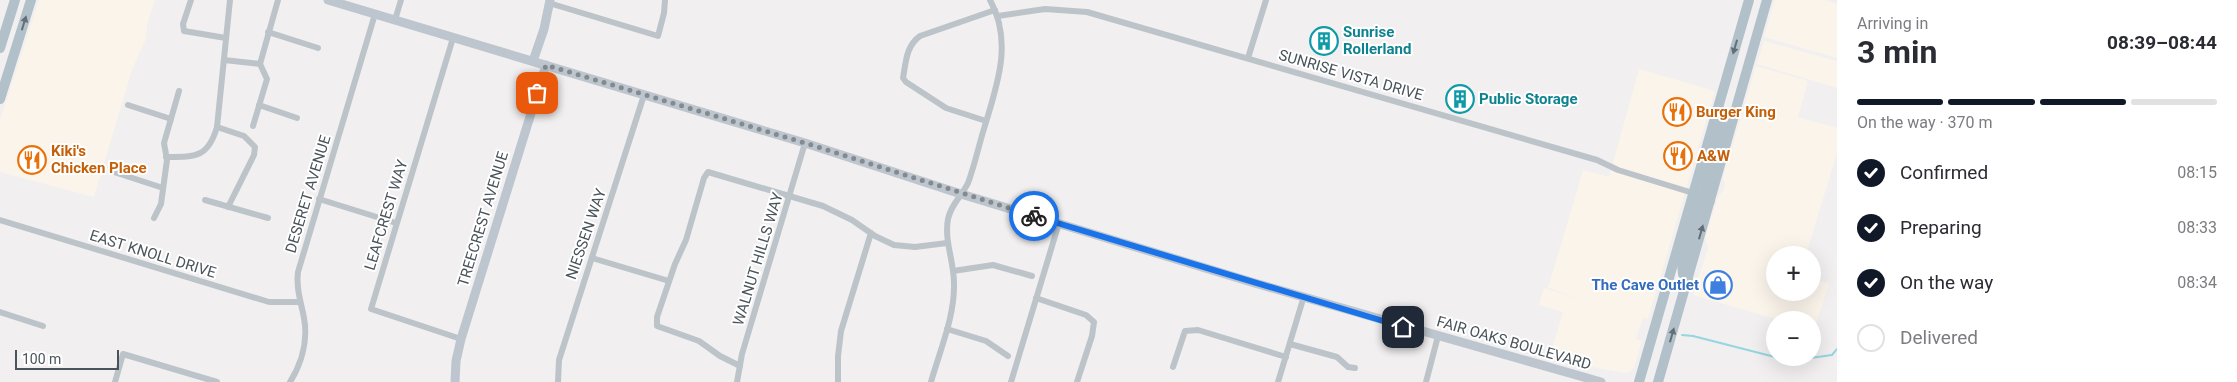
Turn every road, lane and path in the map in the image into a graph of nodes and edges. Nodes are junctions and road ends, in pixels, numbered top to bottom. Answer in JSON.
{"nodes":[{"id":1,"x":14,"y":0,"type":"edge"},
{"id":2,"x":31,"y":0,"type":"edge"},
{"id":3,"x":191,"y":0,"type":"edge"},
{"id":4,"x":230,"y":0,"type":"edge"},
{"id":5,"x":278,"y":0,"type":"edge"},
{"id":6,"x":328,"y":0,"type":"edge"},
{"id":7,"x":401,"y":0,"type":"edge"},
{"id":8,"x":665,"y":0,"type":"edge"},
{"id":9,"x":990,"y":0,"type":"edge"},
{"id":10,"x":1266,"y":0,"type":"edge"},
{"id":11,"x":1749,"y":0,"type":"edge"},
{"id":12,"x":1767,"y":0,"type":"edge"},
{"id":13,"x":550,"y":2,"type":"edge"},
{"id":14,"x":996,"y":13,"type":"junction"},
{"id":15,"x":375,"y":14,"type":"junction"},
{"id":16,"x":395,"y":20,"type":"junction"},
{"id":17,"x":268,"y":32,"type":"junction"},
{"id":18,"x":226,"y":38,"type":"junction"},
{"id":19,"x":453,"y":38,"type":"junction"},
{"id":20,"x":0,"y":48,"type":"edge"},
{"id":21,"x":318,"y":48,"type":"dead end"},
{"id":22,"x":1248,"y":58,"type":"junction"},
{"id":23,"x":224,"y":60,"type":"junction"},
{"id":24,"x":533,"y":62,"type":"junction"},
{"id":25,"x":260,"y":64,"type":"junction"},
{"id":26,"x":546,"y":65,"type":"junction"},
{"id":27,"x":179,"y":91,"type":"dead end"},
{"id":28,"x":644,"y":95,"type":"junction"},
{"id":29,"x":0,"y":99,"type":"edge"},
{"id":30,"x":1719,"y":104,"type":"junction"},
{"id":31,"x":128,"y":105,"type":"dead end"},
{"id":32,"x":259,"y":105,"type":"junction"},
{"id":33,"x":297,"y":118,"type":"dead end"},
{"id":34,"x":171,"y":119,"type":"junction"},
{"id":35,"x":986,"y":121,"type":"junction"},
{"id":36,"x":253,"y":126,"type":"dead end"},
{"id":37,"x":217,"y":127,"type":"junction"},
{"id":38,"x":805,"y":143,"type":"junction"},
{"id":39,"x":166,"y":157,"type":"junction"},
{"id":40,"x":111,"y":172,"type":"dead end"},
{"id":41,"x":163,"y":188,"type":"junction"},
{"id":42,"x":1693,"y":193,"type":"junction"},
{"id":43,"x":961,"y":194,"type":"junction"},
{"id":44,"x":789,"y":197,"type":"junction"},
{"id":45,"x":319,"y":199,"type":"junction"},
{"id":46,"x":205,"y":200,"type":"dead end"},
{"id":47,"x":1710,"y":201,"type":"junction"},
{"id":48,"x":228,"y":207,"type":"junction"},
{"id":49,"x":154,"y":218,"type":"dead end"},
{"id":50,"x":268,"y":218,"type":"dead end"},
{"id":51,"x":0,"y":220,"type":"edge"},
{"id":52,"x":396,"y":223,"type":"junction"},
{"id":53,"x":1059,"y":223,"type":"junction"},
{"id":54,"x":871,"y":233,"type":"junction"},
{"id":55,"x":947,"y":243,"type":"junction"},
{"id":56,"x":592,"y":258,"type":"junction"},
{"id":57,"x":953,"y":271,"type":"junction"},
{"id":58,"x":1032,"y":276,"type":"dead end"},
{"id":59,"x":1688,"y":279,"type":"junction"},
{"id":60,"x":669,"y":281,"type":"junction"},
{"id":61,"x":1304,"y":296,"type":"junction"},
{"id":62,"x":1036,"y":298,"type":"junction"},
{"id":63,"x":299,"y":302,"type":"junction"},
{"id":64,"x":0,"y":312,"type":"edge"},
{"id":65,"x":43,"y":326,"type":"dead end"},
{"id":66,"x":947,"y":329,"type":"junction"},
{"id":67,"x":1438,"y":336,"type":"junction"},
{"id":68,"x":461,"y":339,"type":"junction"},
{"id":69,"x":1290,"y":344,"type":"junction"},
{"id":70,"x":1008,"y":356,"type":"dead end"},
{"id":71,"x":1286,"y":357,"type":"junction"},
{"id":72,"x":740,"y":366,"type":"junction"},
{"id":73,"x":1173,"y":367,"type":"dead end"},
{"id":74,"x":1356,"y":368,"type":"dead end"},
{"id":75,"x":115,"y":382,"type":"edge"},
{"id":76,"x":217,"y":382,"type":"edge"},
{"id":77,"x":290,"y":382,"type":"edge"},
{"id":78,"x":455,"y":382,"type":"edge"},
{"id":79,"x":558,"y":382,"type":"edge"},
{"id":80,"x":737,"y":382,"type":"edge"},
{"id":81,"x":838,"y":382,"type":"edge"},
{"id":82,"x":931,"y":382,"type":"edge"},
{"id":83,"x":1012,"y":382,"type":"edge"},
{"id":84,"x":1077,"y":382,"type":"edge"},
{"id":85,"x":1278,"y":382,"type":"edge"},
{"id":86,"x":1426,"y":382,"type":"edge"},
{"id":87,"x":1601,"y":382,"type":"edge"},
{"id":88,"x":1639,"y":382,"type":"edge"},
{"id":89,"x":1658,"y":382,"type":"edge"}],
"edges":[{"from":1,"to":20,"type":"main road"},
{"from":29,"to":2,"type":"main road","one_way":true},
{"from":3,"to":18,"type":"street"},
{"from":4,"to":18,"type":"street"},
{"from":5,"to":17,"type":"street"},
{"from":6,"to":15,"type":"main road","name":"FAIR OAKS BOULEVARD"},
{"from":7,"to":16,"type":"street"},
{"from":8,"to":13,"type":"street"},
{"from":9,"to":14,"type":"street"},
{"from":10,"to":22,"type":"street"},
{"from":11,"to":30,"type":"main road","one_way":true},
{"from":12,"to":47,"type":"main road"},
{"from":13,"to":24,"type":"main road"},
{"from":14,"to":22,"type":"street","name":"SUNRISE VISTA DRIVE"},
{"from":14,"to":35,"type":"street"},
{"from":14,"to":35,"type":"street","name":"SUNRISE VISTA DRIVE"},
{"from":15,"to":16,"type":"main road","name":"FAIR OAKS BOULEVARD"},
{"from":15,"to":45,"type":"street","name":"DESERET AVENUE"},
{"from":16,"to":19,"type":"main road","name":"FAIR OAKS BOULEVARD"},
{"from":17,"to":21,"type":"street"},
{"from":17,"to":25,"type":"street"},
{"from":18,"to":23,"type":"street"},
{"from":19,"to":24,"type":"main road","name":"FAIR OAKS BOULEVARD"},
{"from":19,"to":52,"type":"street","name":"LEAFCREST WAY"},
{"from":22,"to":42,"type":"street","name":"SUNRISE VISTA DRIVE"},
{"from":23,"to":25,"type":"street"},
{"from":23,"to":37,"type":"street"},
{"from":24,"to":26,"type":"main road","name":"FAIR OAKS BOULEVARD"},
{"from":25,"to":32,"type":"street"},
{"from":26,"to":28,"type":"main road","name":"FAIR OAKS BOULEVARD"},
{"from":26,"to":68,"type":"main road","name":"TREECREST AVENUE"},
{"from":27,"to":34,"type":"street"},
{"from":28,"to":38,"type":"main road","name":"FAIR OAKS BOULEVARD"},
{"from":28,"to":56,"type":"street","name":"NIESSEN WAY"},
{"from":30,"to":42,"type":"main road"},
{"from":30,"to":47,"type":"main road"},
{"from":31,"to":34,"type":"street"},
{"from":32,"to":33,"type":"street"},
{"from":32,"to":36,"type":"street"},
{"from":34,"to":39,"type":"street"},
{"from":35,"to":43,"type":"street"},
{"from":37,"to":39,"type":"street"},
{"from":37,"to":48,"type":"street"},
{"from":38,"to":43,"type":"main road","name":"FAIR OAKS BOULEVARD"},
{"from":38,"to":44,"type":"street","name":"WALNUT HILLS WAY"},
{"from":39,"to":41,"type":"street"},
{"from":40,"to":41,"type":"street"},
{"from":41,"to":49,"type":"street"},
{"from":42,"to":59,"type":"main road"},
{"from":42,"to":88,"type":"main road"},
{"from":43,"to":53,"type":"main road","name":"FAIR OAKS BOULEVARD"},
{"from":43,"to":55,"type":"street"},
{"from":44,"to":54,"type":"street"},
{"from":44,"to":60,"type":"street"},
{"from":44,"to":72,"type":"street","name":"WALNUT HILLS WAY"},
{"from":45,"to":52,"type":"street"},
{"from":45,"to":63,"type":"street","name":"DESERET AVENUE"},
{"from":46,"to":48,"type":"street"},
{"from":59,"to":47,"type":"main road","one_way":true},
{"from":48,"to":50,"type":"street"},
{"from":51,"to":63,"type":"street","name":"EAST KNOLL DRIVE"},
{"from":52,"to":68,"type":"street","name":"LEAFCREST WAY"},
{"from":53,"to":61,"type":"main road","name":"FAIR OAKS BOULEVARD"},
{"from":53,"to":62,"type":"street"},
{"from":54,"to":55,"type":"street"},
{"from":54,"to":81,"type":"street"},
{"from":55,"to":57,"type":"street"},
{"from":56,"to":60,"type":"street"},
{"from":56,"to":79,"type":"street","name":"NIESSEN WAY"},
{"from":57,"to":58,"type":"street"},
{"from":57,"to":66,"type":"street"},
{"from":89,"to":59,"type":"main road","one_way":true},
{"from":60,"to":72,"type":"street"},
{"from":61,"to":67,"type":"main road","name":"FAIR OAKS BOULEVARD"},
{"from":61,"to":69,"type":"street"},
{"from":62,"to":83,"type":"street"},
{"from":62,"to":84,"type":"street"},
{"from":63,"to":77,"type":"street","name":"DESERET AVENUE"},
{"from":64,"to":65,"type":"street"},
{"from":66,"to":70,"type":"street"},
{"from":66,"to":82,"type":"street"},
{"from":67,"to":86,"type":"street"},
{"from":67,"to":87,"type":"main road","name":"FAIR OAKS BOULEVARD"},
{"from":68,"to":78,"type":"main road","name":"TREECREST AVENUE"},
{"from":69,"to":71,"type":"street"},
{"from":69,"to":74,"type":"street"},
{"from":71,"to":73,"type":"street"},
{"from":71,"to":85,"type":"street"},
{"from":72,"to":80,"type":"street","name":"WALNUT HILLS WAY"},
{"from":75,"to":76,"type":"street"}]}
